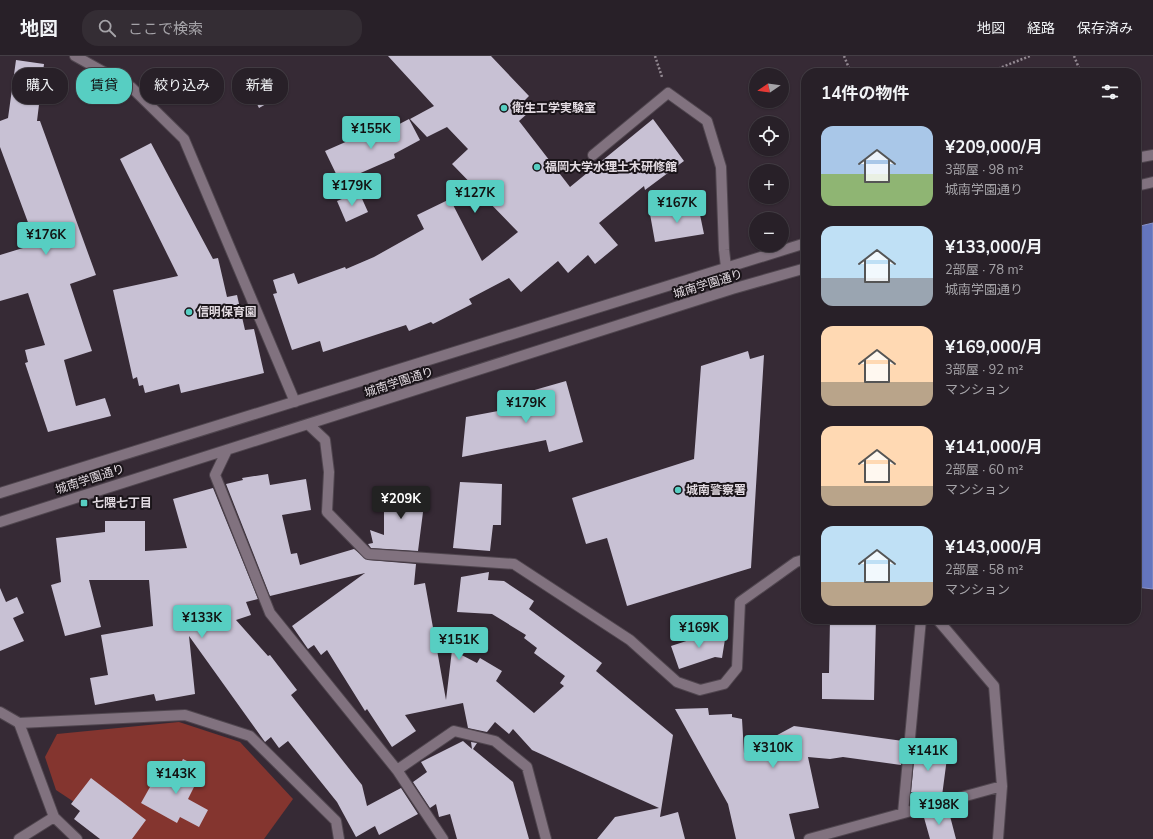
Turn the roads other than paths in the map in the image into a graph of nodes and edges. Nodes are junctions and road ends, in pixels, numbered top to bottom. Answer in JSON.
{"nodes":[{"id":1,"x":75,"y":56,"type":"edge"},
{"id":2,"x":1153,"y":154,"type":"edge"},
{"id":3,"x":592,"y":155,"type":"dead end"},
{"id":4,"x":1141,"y":157,"type":"edge"},
{"id":5,"x":1153,"y":182,"type":"edge"},
{"id":6,"x":1141,"y":185,"type":"edge"},
{"id":7,"x":801,"y":244,"type":"edge"},
{"id":8,"x":726,"y":267,"type":"junction"},
{"id":9,"x":801,"y":269,"type":"edge"},
{"id":10,"x":295,"y":402,"type":"junction"},
{"id":11,"x":309,"y":425,"type":"junction"},
{"id":12,"x":227,"y":450,"type":"junction"},
{"id":13,"x":0,"y":493,"type":"edge"},
{"id":14,"x":0,"y":522,"type":"edge"},
{"id":15,"x":801,"y":560,"type":"edge"},
{"id":16,"x":921,"y":624,"type":"edge"},
{"id":17,"x":941,"y":624,"type":"edge"},
{"id":18,"x":0,"y":712,"type":"edge"},
{"id":19,"x":19,"y":723,"type":"junction"},
{"id":20,"x":397,"y":770,"type":"junction"},
{"id":21,"x":1002,"y":786,"type":"junction"},
{"id":22,"x":903,"y":813,"type":"junction"},
{"id":23,"x":54,"y":817,"type":"junction"},
{"id":24,"x":19,"y":839,"type":"edge"},
{"id":25,"x":77,"y":839,"type":"edge"},
{"id":26,"x":339,"y":839,"type":"edge"},
{"id":27,"x":443,"y":839,"type":"edge"},
{"id":28,"x":546,"y":839,"type":"edge"},
{"id":29,"x":809,"y":839,"type":"edge"},
{"id":30,"x":998,"y":839,"type":"edge"}],
"edges":[{"from":1,"to":10,"type":"street"},
{"from":2,"to":4,"type":"street"},
{"from":3,"to":8,"type":"street"},
{"from":5,"to":6,"type":"street"},
{"from":7,"to":8,"type":"street","name":"城南学園通り"},
{"from":8,"to":10,"type":"street","name":"城南学園通り"},
{"from":9,"to":11,"type":"street","name":"城南学園通り"},
{"from":10,"to":13,"type":"street","name":"城南学園通り"},
{"from":11,"to":12,"type":"street","name":"城南学園通り"},
{"from":11,"to":15,"type":"street"},
{"from":12,"to":14,"type":"street","name":"城南学園通り"},
{"from":12,"to":20,"type":"street"},
{"from":16,"to":22,"type":"street"},
{"from":17,"to":21,"type":"street"},
{"from":18,"to":19,"type":"street"},
{"from":19,"to":23,"type":"street"},
{"from":19,"to":26,"type":"street"},
{"from":20,"to":27,"type":"street"},
{"from":20,"to":28,"type":"street"},
{"from":21,"to":22,"type":"street"},
{"from":21,"to":30,"type":"street"},
{"from":22,"to":29,"type":"street"},
{"from":23,"to":24,"type":"street"},
{"from":23,"to":25,"type":"street"}]}
